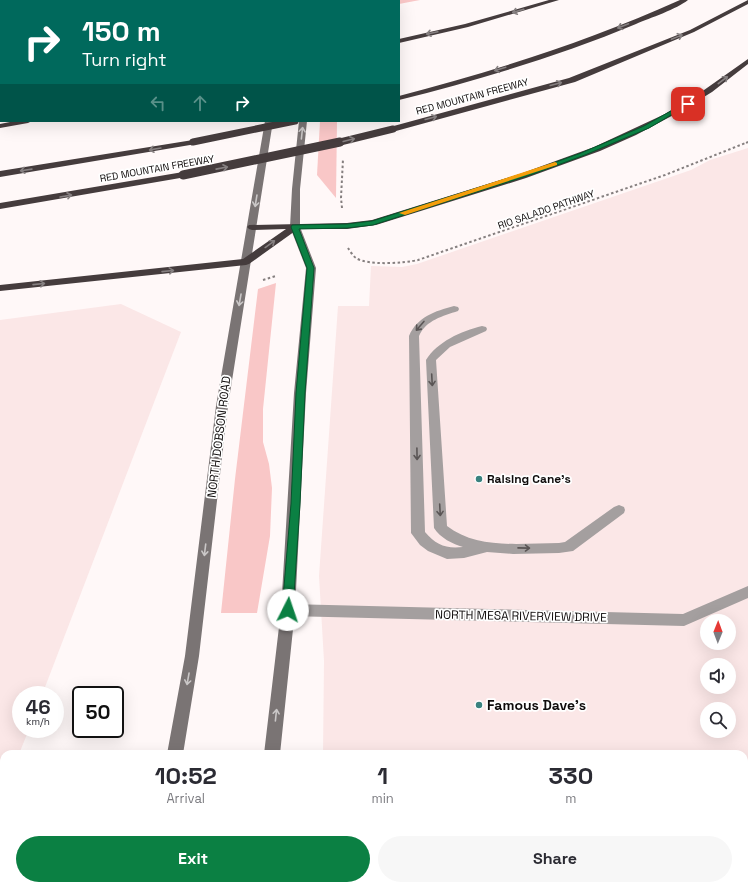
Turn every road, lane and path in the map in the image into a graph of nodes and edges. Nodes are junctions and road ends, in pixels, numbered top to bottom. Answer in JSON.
{"nodes":[{"id":1,"x":556,"y":0,"type":"edge"},
{"id":2,"x":685,"y":0,"type":"edge"},
{"id":3,"x":748,"y":2,"type":"edge"},
{"id":4,"x":400,"y":41,"type":"edge"},
{"id":5,"x":748,"y":61,"type":"edge"},
{"id":6,"x":400,"y":97,"type":"edge"},
{"id":7,"x":22,"y":122,"type":"edge"},
{"id":8,"x":269,"y":122,"type":"edge"},
{"id":9,"x":289,"y":122,"type":"edge"},
{"id":10,"x":303,"y":122,"type":"edge"},
{"id":11,"x":0,"y":126,"type":"edge"},
{"id":12,"x":748,"y":142,"type":"edge"},
{"id":13,"x":343,"y":155,"type":"dead end"},
{"id":14,"x":0,"y":174,"type":"edge"},
{"id":15,"x":0,"y":206,"type":"edge"},
{"id":16,"x":343,"y":214,"type":"dead end"},
{"id":17,"x":252,"y":227,"type":"junction"},
{"id":18,"x":295,"y":227,"type":"junction"},
{"id":19,"x":348,"y":248,"type":"dead end"},
{"id":20,"x":246,"y":262,"type":"junction"},
{"id":21,"x":276,"y":276,"type":"dead end"},
{"id":22,"x":257,"y":282,"type":"dead end"},
{"id":23,"x":0,"y":288,"type":"edge"},
{"id":24,"x":454,"y":309,"type":"dead end"},
{"id":25,"x":482,"y":329,"type":"dead end"},
{"id":26,"x":619,"y":510,"type":"dead end"},
{"id":27,"x":485,"y":547,"type":"junction"},
{"id":28,"x":748,"y":592,"type":"edge"},
{"id":29,"x":288,"y":610,"type":"junction"},
{"id":30,"x":176,"y":750,"type":"edge"},
{"id":31,"x":272,"y":750,"type":"edge"}],
"edges":[{"from":1,"to":4,"type":"highway","one_way":true},
{"from":2,"to":6,"type":"highway","name":"RED MOUNTAIN FREEWAY","one_way":true},
{"from":15,"to":3,"type":"highway","name":"RED MOUNTAIN FREEWAY","one_way":true,"bridge":true},
{"from":18,"to":5,"type":"highway","one_way":true},
{"from":7,"to":11,"type":"highway"},
{"from":8,"to":17,"type":"main road","name":"NORTH DOBSON ROAD","one_way":true},
{"from":9,"to":14,"type":"highway","name":"RED MOUNTAIN FREEWAY","one_way":true,"bridge":true},
{"from":18,"to":10,"type":"main road","one_way":true},
{"from":12,"to":19,"type":"path","name":"RIO SALADO PATHWAY"},
{"from":13,"to":16,"type":"path"},
{"from":17,"to":18,"type":"highway"},
{"from":17,"to":20,"type":"main road","name":"NORTH DOBSON ROAD"},
{"from":20,"to":18,"type":"highway","one_way":true},
{"from":18,"to":29,"type":"main road"},
{"from":23,"to":20,"type":"highway","one_way":true},
{"from":20,"to":30,"type":"main road","name":"NORTH DOBSON ROAD","one_way":true},
{"from":21,"to":22,"type":"path"},
{"from":24,"to":27,"type":"street","one_way":true},
{"from":25,"to":27,"type":"street","one_way":true},
{"from":27,"to":26,"type":"street","one_way":true},
{"from":28,"to":29,"type":"street","name":"NORTH MESA RIVERVIEW DRIVE"},
{"from":31,"to":29,"type":"main road","one_way":true}]}
